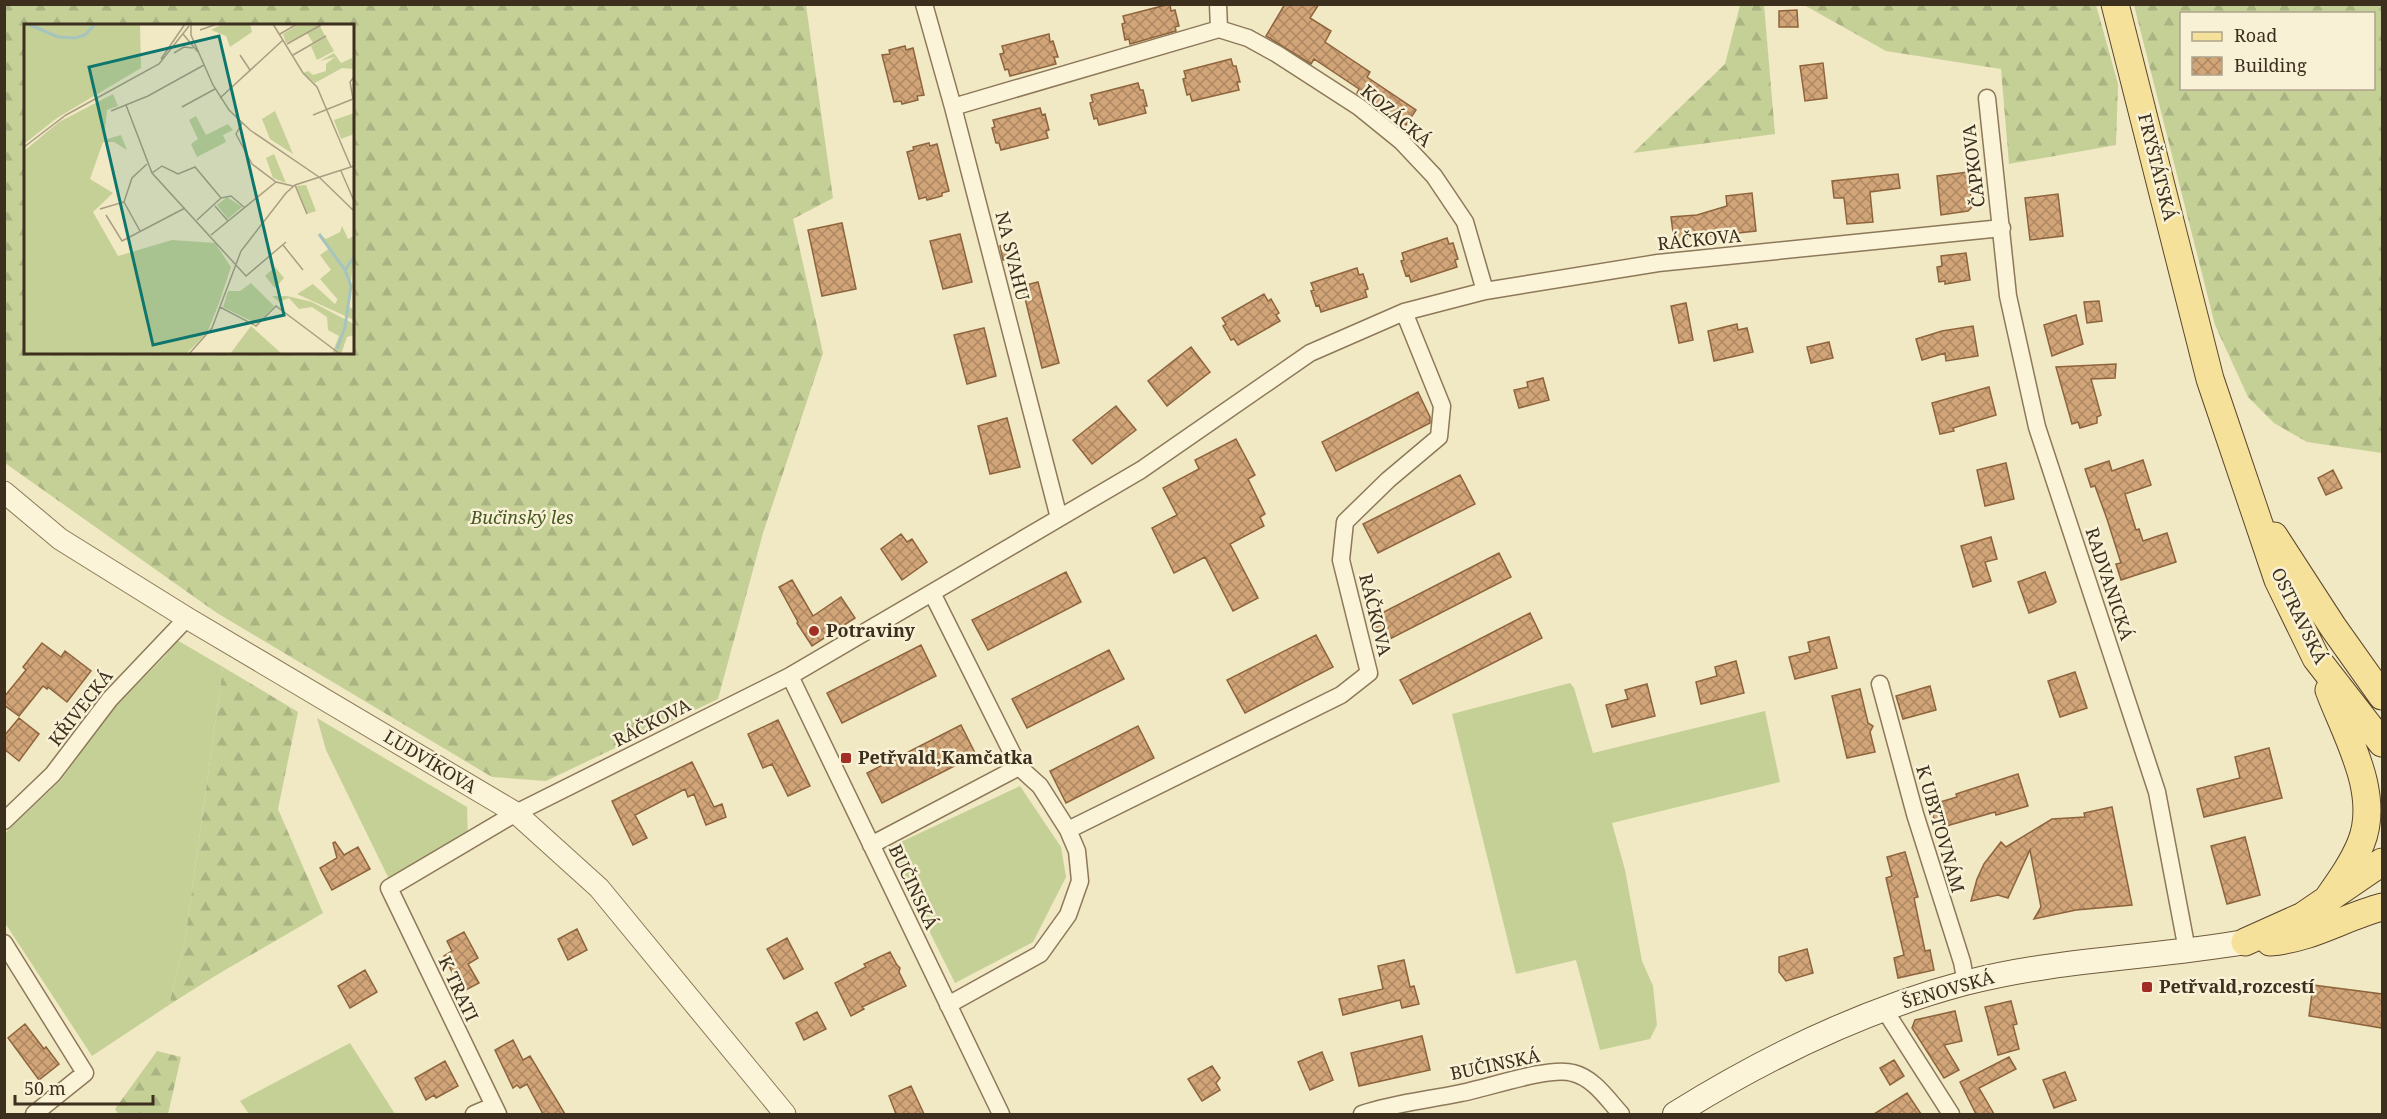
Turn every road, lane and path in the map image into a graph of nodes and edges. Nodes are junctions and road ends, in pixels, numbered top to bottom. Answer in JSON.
{"nodes":[{"id":1,"x":924,"y":4,"type":"edge"},
{"id":2,"x":1218,"y":4,"type":"edge"},
{"id":3,"x":2115,"y":4,"type":"edge"},
{"id":4,"x":1219,"y":29,"type":"junction"},
{"id":5,"x":1987,"y":98,"type":"dead end"},
{"id":6,"x":953,"y":106,"type":"junction"},
{"id":7,"x":2001,"y":228,"type":"junction"},
{"id":8,"x":1485,"y":291,"type":"junction"},
{"id":9,"x":1404,"y":312,"type":"junction"},
{"id":10,"x":2198,"y":329,"type":"joint"},
{"id":11,"x":4,"y":492,"type":"edge"},
{"id":12,"x":2255,"y":507,"type":"junction"},
{"id":13,"x":1059,"y":518,"type":"junction"},
{"id":14,"x":932,"y":593,"type":"junction"},
{"id":15,"x":187,"y":618,"type":"junction"},
{"id":16,"x":2316,"y":658,"type":"junction"},
{"id":17,"x":790,"y":676,"type":"junction"},
{"id":18,"x":1880,"y":684,"type":"dead end"},
{"id":19,"x":2382,"y":696,"type":"edge"},
{"id":20,"x":2382,"y":743,"type":"edge"},
{"id":21,"x":1019,"y":767,"type":"junction"},
{"id":22,"x":516,"y":813,"type":"junction"},
{"id":23,"x":4,"y":821,"type":"edge"},
{"id":24,"x":1068,"y":830,"type":"junction"},
{"id":25,"x":871,"y":845,"type":"junction"},
{"id":26,"x":2382,"y":862,"type":"edge"},
{"id":27,"x":389,"y":888,"type":"joint"},
{"id":28,"x":2328,"y":898,"type":"junction"},
{"id":29,"x":2378,"y":906,"type":"edge"},
{"id":30,"x":2245,"y":942,"type":"junction"},
{"id":31,"x":4,"y":943,"type":"edge"},
{"id":32,"x":2187,"y":950,"type":"junction"},
{"id":33,"x":1966,"y":983,"type":"junction"},
{"id":34,"x":948,"y":1005,"type":"junction"},
{"id":35,"x":1884,"y":1009,"type":"junction"},
{"id":36,"x":495,"y":1110,"type":"edge"},
{"id":37,"x":34,"y":1114,"type":"edge"},
{"id":38,"x":474,"y":1114,"type":"edge"},
{"id":39,"x":785,"y":1114,"type":"edge"},
{"id":40,"x":1001,"y":1114,"type":"edge"},
{"id":41,"x":1362,"y":1114,"type":"edge"},
{"id":42,"x":1621,"y":1114,"type":"edge"},
{"id":43,"x":1675,"y":1114,"type":"edge"},
{"id":44,"x":1951,"y":1114,"type":"edge"}],
"edges":[{"from":1,"to":6,"type":"street","name":"NA SVAHU"},
{"from":2,"to":4,"type":"street"},
{"from":3,"to":10,"type":"main road","name":"FRYŠTÁTSKÁ"},
{"from":4,"to":6,"type":"street"},
{"from":4,"to":8,"type":"street","name":"KOZÁCKÁ"},
{"from":5,"to":7,"type":"street","name":"ČAPKOVA"},
{"from":6,"to":13,"type":"street","name":"NA SVAHU"},
{"from":7,"to":8,"type":"street","name":"RÁČKOVA"},
{"from":7,"to":32,"type":"street","name":"RADVANICKÁ"},
{"from":8,"to":9,"type":"street","name":"RÁČKOVA"},
{"from":9,"to":13,"type":"street","name":"RÁČKOVA"},
{"from":9,"to":24,"type":"street","name":"RÁČKOVA"},
{"from":10,"to":12,"type":"main road","name":"OSTRAVSKÁ"},
{"from":11,"to":15,"type":"street","name":"LUDVÍKOVA"},
{"from":12,"to":16,"type":"main road","name":"OSTRAVSKÁ"},
{"from":12,"to":19,"type":"main road","name":"OSTRAVSKÁ"},
{"from":13,"to":14,"type":"street","name":"RÁČKOVA"},
{"from":14,"to":17,"type":"street","name":"RÁČKOVA"},
{"from":14,"to":21,"type":"street"},
{"from":15,"to":22,"type":"street","name":"LUDVÍKOVA"},
{"from":15,"to":23,"type":"street","name":"KŘIVECKÁ"},
{"from":16,"to":20,"type":"main road","name":"OSTRAVSKÁ"},
{"from":16,"to":28,"type":"main road"},
{"from":17,"to":22,"type":"street","name":"RÁČKOVA"},
{"from":17,"to":25,"type":"street","name":"BUČINSKÁ"},
{"from":18,"to":33,"type":"street","name":"K UBYTOVNÁM"},
{"from":21,"to":24,"type":"street"},
{"from":21,"to":25,"type":"street"},
{"from":22,"to":27,"type":"street","name":"RÁČKOVA"},
{"from":22,"to":39,"type":"street","name":"LUDVÍKOVA"},
{"from":24,"to":34,"type":"street"},
{"from":25,"to":34,"type":"street","name":"BUČINSKÁ"},
{"from":26,"to":28,"type":"main road"},
{"from":27,"to":36,"type":"street","name":"K TRATI"},
{"from":28,"to":30,"type":"main road"},
{"from":29,"to":30,"type":"main road"},
{"from":30,"to":32,"type":"main road","name":"ŠENOVSKÁ"},
{"from":31,"to":37,"type":"street"},
{"from":32,"to":33,"type":"main road","name":"ŠENOVSKÁ"},
{"from":33,"to":35,"type":"main road","name":"ŠENOVSKÁ"},
{"from":34,"to":40,"type":"street","name":"BUČINSKÁ"},
{"from":35,"to":43,"type":"main road","name":"ŠENOVSKÁ"},
{"from":35,"to":44,"type":"street"},
{"from":36,"to":38,"type":"street","name":"K TRATI"},
{"from":41,"to":42,"type":"street","name":"BUČINSKÁ"}]}
